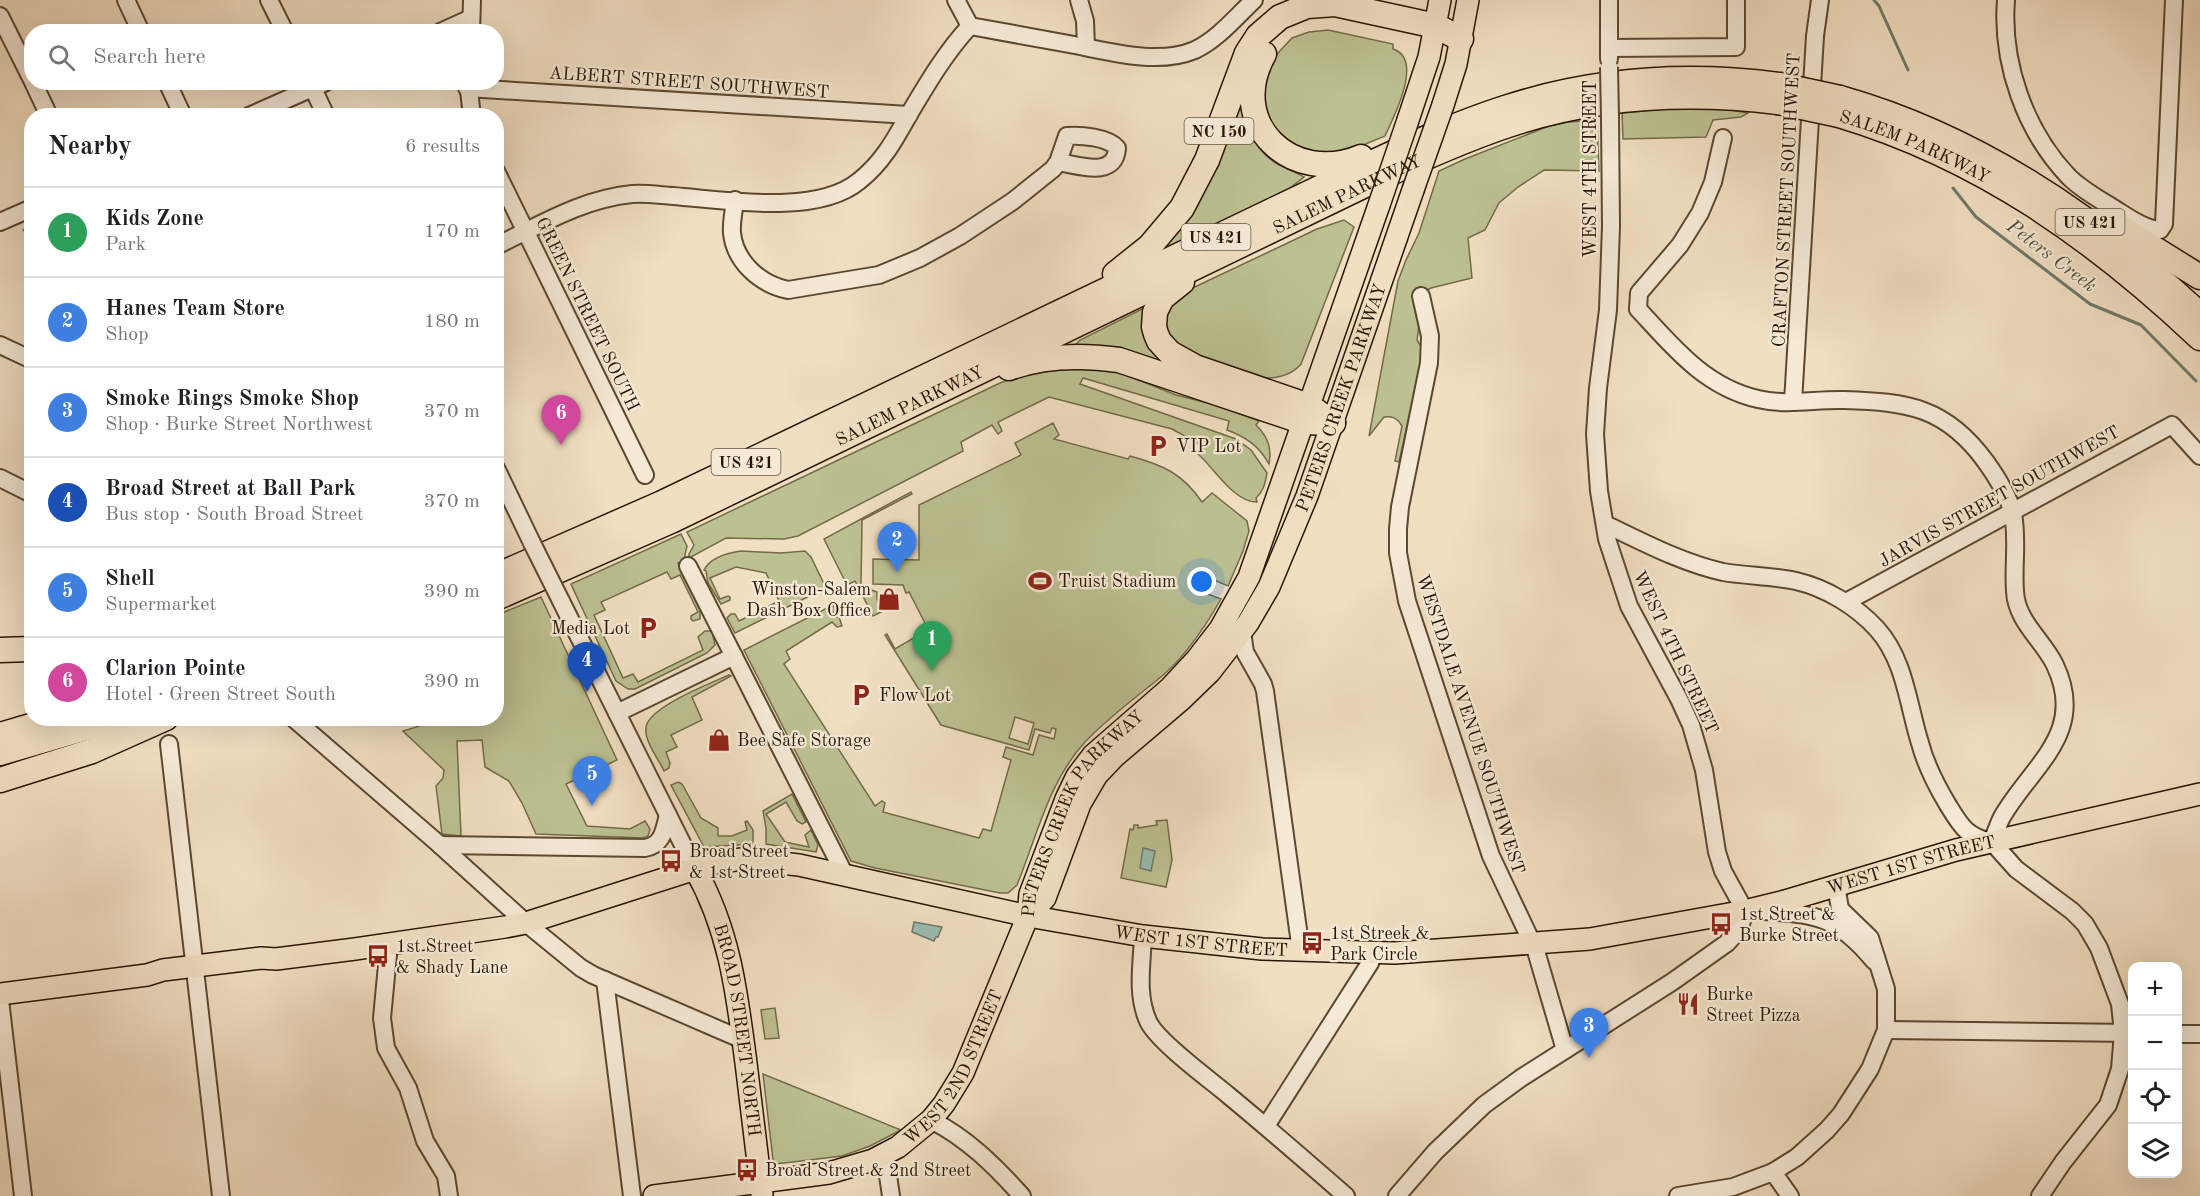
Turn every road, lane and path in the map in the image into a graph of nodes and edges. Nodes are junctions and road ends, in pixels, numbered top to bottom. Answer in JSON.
{"nodes":[{"id":1,"x":126,"y":0,"type":"edge"},
{"id":2,"x":269,"y":0,"type":"edge"},
{"id":3,"x":472,"y":0,"type":"edge"},
{"id":4,"x":956,"y":0,"type":"edge"},
{"id":5,"x":1078,"y":0,"type":"edge"},
{"id":6,"x":1440,"y":0,"type":"edge"},
{"id":7,"x":1468,"y":0,"type":"edge"},
{"id":8,"x":1609,"y":0,"type":"edge"},
{"id":9,"x":1736,"y":0,"type":"edge"},
{"id":10,"x":1820,"y":0,"type":"edge"},
{"id":11,"x":2006,"y":0,"type":"edge"},
{"id":12,"x":2174,"y":0,"type":"edge"},
{"id":13,"x":1248,"y":6,"type":"edge"},
{"id":14,"x":0,"y":16,"type":"edge"},
{"id":15,"x":137,"y":24,"type":"edge"},
{"id":16,"x":281,"y":24,"type":"edge"},
{"id":17,"x":471,"y":24,"type":"edge"},
{"id":18,"x":970,"y":26,"type":"junction"},
{"id":19,"x":1435,"y":33,"type":"junction"},
{"id":20,"x":1461,"y":39,"type":"junction"},
{"id":21,"x":1086,"y":47,"type":"junction"},
{"id":22,"x":1609,"y":48,"type":"junction"},
{"id":23,"x":24,"y":65,"type":"edge"},
{"id":24,"x":504,"y":87,"type":"edge"},
{"id":25,"x":36,"y":90,"type":"edge"},
{"id":26,"x":170,"y":90,"type":"edge"},
{"id":27,"x":303,"y":90,"type":"edge"},
{"id":28,"x":318,"y":90,"type":"edge"},
{"id":29,"x":469,"y":90,"type":"edge"},
{"id":30,"x":1779,"y":94,"type":"junction"},
{"id":31,"x":1839,"y":107,"type":"junction"},
{"id":32,"x":45,"y":108,"type":"edge"},
{"id":33,"x":179,"y":108,"type":"edge"},
{"id":34,"x":266,"y":108,"type":"edge"},
{"id":35,"x":324,"y":108,"type":"edge"},
{"id":36,"x":471,"y":108,"type":"edge"},
{"id":37,"x":909,"y":115,"type":"junction"},
{"id":38,"x":1723,"y":138,"type":"dead end"},
{"id":39,"x":1412,"y":144,"type":"junction"},
{"id":40,"x":1967,"y":147,"type":"junction"},
{"id":41,"x":1058,"y":162,"type":"dead end"},
{"id":42,"x":504,"y":187,"type":"edge"},
{"id":43,"x":735,"y":201,"type":"junction"},
{"id":44,"x":24,"y":212,"type":"edge"},
{"id":45,"x":0,"y":222,"type":"edge"},
{"id":46,"x":526,"y":232,"type":"junction"},
{"id":47,"x":504,"y":242,"type":"edge"},
{"id":48,"x":1218,"y":256,"type":"junction"},
{"id":49,"x":2200,"y":277,"type":"edge"},
{"id":50,"x":1421,"y":296,"type":"dead end"},
{"id":51,"x":1638,"y":309,"type":"junction"},
{"id":52,"x":2200,"y":315,"type":"edge"},
{"id":53,"x":1607,"y":317,"type":"junction"},
{"id":54,"x":1020,"y":331,"type":"junction"},
{"id":55,"x":2200,"y":338,"type":"edge"},
{"id":56,"x":0,"y":345,"type":"edge"},
{"id":57,"x":24,"y":356,"type":"edge"},
{"id":58,"x":931,"y":394,"type":"junction"},
{"id":59,"x":1793,"y":402,"type":"junction"},
{"id":60,"x":1306,"y":414,"type":"junction"},
{"id":61,"x":1332,"y":423,"type":"junction"},
{"id":62,"x":2200,"y":456,"type":"edge"},
{"id":63,"x":645,"y":475,"type":"dead end"},
{"id":64,"x":0,"y":478,"type":"edge"},
{"id":65,"x":504,"y":485,"type":"edge"},
{"id":66,"x":24,"y":490,"type":"edge"},
{"id":67,"x":2012,"y":511,"type":"junction"},
{"id":68,"x":1605,"y":524,"type":"junction"},
{"id":69,"x":688,"y":566,"type":"dead end"},
{"id":70,"x":504,"y":572,"type":"edge"},
{"id":71,"x":504,"y":594,"type":"edge"},
{"id":72,"x":1846,"y":602,"type":"junction"},
{"id":73,"x":1242,"y":632,"type":"junction"},
{"id":74,"x":24,"y":639,"type":"edge"},
{"id":75,"x":0,"y":642,"type":"edge"},
{"id":76,"x":24,"y":649,"type":"edge"},
{"id":77,"x":0,"y":650,"type":"edge"},
{"id":78,"x":734,"y":656,"type":"junction"},
{"id":79,"x":1216,"y":664,"type":"junction"},
{"id":80,"x":1255,"y":671,"type":"junction"},
{"id":81,"x":617,"y":713,"type":"junction"},
{"id":82,"x":31,"y":726,"type":"edge"},
{"id":83,"x":93,"y":726,"type":"edge"},
{"id":84,"x":147,"y":726,"type":"edge"},
{"id":85,"x":302,"y":726,"type":"edge"},
{"id":86,"x":0,"y":735,"type":"edge"},
{"id":87,"x":170,"y":744,"type":"dead end"},
{"id":88,"x":0,"y":753,"type":"edge"},
{"id":89,"x":0,"y":780,"type":"edge"},
{"id":90,"x":2200,"y":794,"type":"edge"},
{"id":91,"x":668,"y":815,"type":"junction"},
{"id":92,"x":1992,"y":842,"type":"junction"},
{"id":93,"x":440,"y":845,"type":"junction"},
{"id":94,"x":695,"y":869,"type":"junction"},
{"id":95,"x":845,"y":875,"type":"junction"},
{"id":96,"x":1836,"y":885,"type":"junction"},
{"id":97,"x":1745,"y":910,"type":"junction"},
{"id":98,"x":1028,"y":916,"type":"junction"},
{"id":99,"x":526,"y":923,"type":"junction"},
{"id":100,"x":1143,"y":936,"type":"junction"},
{"id":101,"x":389,"y":944,"type":"junction"},
{"id":102,"x":1534,"y":944,"type":"junction"},
{"id":103,"x":1301,"y":951,"type":"junction"},
{"id":104,"x":1373,"y":954,"type":"junction"},
{"id":105,"x":1878,"y":966,"type":"junction"},
{"id":106,"x":194,"y":969,"type":"junction"},
{"id":107,"x":605,"y":980,"type":"junction"},
{"id":108,"x":0,"y":994,"type":"edge"},
{"id":109,"x":0,"y":1000,"type":"edge"},
{"id":110,"x":1886,"y":1030,"type":"junction"},
{"id":111,"x":2128,"y":1033,"type":"edge"},
{"id":112,"x":2182,"y":1034,"type":"edge"},
{"id":113,"x":2200,"y":1034,"type":"edge"},
{"id":114,"x":743,"y":1040,"type":"junction"},
{"id":115,"x":1565,"y":1050,"type":"junction"},
{"id":116,"x":931,"y":1120,"type":"junction"},
{"id":117,"x":1266,"y":1126,"type":"junction"},
{"id":118,"x":885,"y":1155,"type":"junction"},
{"id":119,"x":1773,"y":1172,"type":"junction"},
{"id":120,"x":761,"y":1189,"type":"edge"},
{"id":121,"x":23,"y":1196,"type":"edge"},
{"id":122,"x":221,"y":1196,"type":"edge"},
{"id":123,"x":448,"y":1196,"type":"edge"},
{"id":124,"x":632,"y":1196,"type":"edge"},
{"id":125,"x":654,"y":1196,"type":"edge"},
{"id":126,"x":891,"y":1196,"type":"edge"},
{"id":127,"x":1022,"y":1196,"type":"edge"},
{"id":128,"x":1346,"y":1196,"type":"edge"},
{"id":129,"x":1397,"y":1196,"type":"edge"},
{"id":130,"x":1678,"y":1196,"type":"edge"},
{"id":131,"x":1790,"y":1196,"type":"edge"},
{"id":132,"x":2040,"y":1196,"type":"edge"}],
"edges":[{"from":1,"to":15,"type":"street"},
{"from":2,"to":16,"type":"street"},
{"from":3,"to":17,"type":"street"},
{"from":4,"to":18,"type":"street"},
{"from":5,"to":21,"type":"street"},
{"from":6,"to":19,"type":"main road","name":"PETERS CREEK PARKWAY"},
{"from":7,"to":20,"type":"main road","name":"PETERS CREEK PARKWAY"},
{"from":8,"to":22,"type":"street","name":"WEST 4TH STREET"},
{"from":9,"to":22,"type":"street"},
{"from":10,"to":59,"type":"street","name":"CRAFTON STREET SOUTHWEST"},
{"from":11,"to":12,"type":"street"},
{"from":13,"to":21,"type":"street"},
{"from":14,"to":23,"type":"street"},
{"from":18,"to":21,"type":"street"},
{"from":18,"to":37,"type":"street"},
{"from":19,"to":20,"type":"highway"},
{"from":19,"to":39,"type":"highway"},
{"from":19,"to":54,"type":"highway","number":"NC 150"},
{"from":19,"to":60,"type":"main road","name":"PETERS CREEK PARKWAY","bridge":true},
{"from":20,"to":61,"type":"main road","name":"PETERS CREEK PARKWAY","bridge":true},
{"from":22,"to":53,"type":"street","name":"WEST 4TH STREET","bridge":true},
{"from":24,"to":37,"type":"street","name":"ALBERT STREET SOUTHWEST"},
{"from":25,"to":32,"type":"street"},
{"from":26,"to":33,"type":"street"},
{"from":27,"to":34,"type":"street"},
{"from":28,"to":35,"type":"street"},
{"from":29,"to":36,"type":"street"},
{"from":30,"to":31,"type":"highway","name":"SALEM PARKWAY","number":"US 421","bridge":true},
{"from":30,"to":39,"type":"highway","name":"SALEM PARKWAY","number":"US 421"},
{"from":30,"to":48,"type":"highway","name":"SALEM PARKWAY","number":"US 421"},
{"from":31,"to":40,"type":"highway","name":"SALEM PARKWAY","number":"US 421"},
{"from":31,"to":55,"type":"highway","name":"SALEM PARKWAY","number":"US 421"},
{"from":37,"to":43,"type":"street"},
{"from":38,"to":51,"type":"street"},
{"from":39,"to":54,"type":"highway","name":"SALEM PARKWAY","number":"US 421"},
{"from":40,"to":49,"type":"highway"},
{"from":40,"to":52,"type":"highway","name":"SALEM PARKWAY","number":"US 421"},
{"from":41,"to":43,"type":"street"},
{"from":42,"to":46,"type":"street","name":"GREEN STREET SOUTH"},
{"from":43,"to":46,"type":"street"},
{"from":44,"to":45,"type":"street"},
{"from":46,"to":47,"type":"street"},
{"from":46,"to":63,"type":"street","name":"GREEN STREET SOUTH"},
{"from":48,"to":58,"type":"highway","name":"SALEM PARKWAY","number":"US 421"},
{"from":48,"to":60,"type":"highway"},
{"from":50,"to":102,"type":"street","name":"WESTDALE AVENUE SOUTHWEST"},
{"from":51,"to":53,"type":"street"},
{"from":51,"to":59,"type":"street"},
{"from":53,"to":68,"type":"street","name":"WEST 4TH STREET"},
{"from":54,"to":70,"type":"highway","name":"SALEM PARKWAY","number":"US 421"},
{"from":56,"to":57,"type":"street"},
{"from":58,"to":60,"type":"highway"},
{"from":58,"to":71,"type":"highway","name":"SALEM PARKWAY","number":"US 421"},
{"from":59,"to":67,"type":"street"},
{"from":60,"to":61,"type":"highway"},
{"from":60,"to":98,"type":"main road","name":"PETERS CREEK PARKWAY"},
{"from":61,"to":73,"type":"main road","name":"PETERS CREEK PARKWAY"},
{"from":62,"to":67,"type":"street","name":"JARVIS STREET SOUTHWEST"},
{"from":64,"to":66,"type":"street"},
{"from":65,"to":81,"type":"street","bridge":true},
{"from":67,"to":72,"type":"street","name":"JARVIS STREET SOUTHWEST"},
{"from":67,"to":92,"type":"street"},
{"from":68,"to":72,"type":"street"},
{"from":68,"to":97,"type":"street","name":"WEST 4TH STREET"},
{"from":69,"to":78,"type":"street"},
{"from":72,"to":92,"type":"street"},
{"from":73,"to":79,"type":"main road","name":"PETERS CREEK PARKWAY"},
{"from":73,"to":80,"type":"street"},
{"from":74,"to":75,"type":"street"},
{"from":76,"to":77,"type":"highway"},
{"from":78,"to":81,"type":"street"},
{"from":78,"to":95,"type":"street"},
{"from":79,"to":80,"type":"street"},
{"from":79,"to":98,"type":"main road","name":"PETERS CREEK PARKWAY"},
{"from":80,"to":103,"type":"street"},
{"from":81,"to":91,"type":"street"},
{"from":82,"to":86,"type":"highway"},
{"from":83,"to":88,"type":"highway"},
{"from":84,"to":89,"type":"highway"},
{"from":85,"to":93,"type":"street"},
{"from":87,"to":106,"type":"street"},
{"from":90,"to":92,"type":"main road","name":"WEST 1ST STREET"},
{"from":91,"to":93,"type":"street"},
{"from":91,"to":94,"type":"street"},
{"from":92,"to":96,"type":"main road","name":"WEST 1ST STREET"},
{"from":92,"to":111,"type":"street"},
{"from":93,"to":99,"type":"street"},
{"from":94,"to":95,"type":"main road","name":"WEST 1ST STREET"},
{"from":94,"to":99,"type":"main road","name":"WEST 1ST STREET"},
{"from":94,"to":114,"type":"main road","name":"BROAD STREET NORTH"},
{"from":95,"to":98,"type":"main road","name":"WEST 1ST STREET"},
{"from":96,"to":97,"type":"main road","name":"WEST 1ST STREET"},
{"from":96,"to":105,"type":"street"},
{"from":97,"to":102,"type":"main road","name":"WEST 1ST STREET"},
{"from":97,"to":105,"type":"street"},
{"from":97,"to":115,"type":"street"},
{"from":98,"to":100,"type":"main road","name":"WEST 1ST STREET"},
{"from":98,"to":116,"type":"main road","name":"WEST 2ND STREET"},
{"from":99,"to":101,"type":"main road","name":"WEST 1ST STREET"},
{"from":99,"to":107,"type":"street"},
{"from":100,"to":103,"type":"main road","name":"WEST 1ST STREET"},
{"from":100,"to":117,"type":"street"},
{"from":101,"to":106,"type":"main road","name":"WEST 1ST STREET"},
{"from":101,"to":123,"type":"street"},
{"from":102,"to":104,"type":"main road","name":"WEST 1ST STREET"},
{"from":102,"to":115,"type":"street","name":"WESTDALE AVENUE SOUTHWEST"},
{"from":103,"to":104,"type":"main road","name":"WEST 1ST STREET"},
{"from":104,"to":117,"type":"street"},
{"from":105,"to":110,"type":"street"},
{"from":106,"to":108,"type":"main road","name":"WEST 1ST STREET"},
{"from":106,"to":122,"type":"street"},
{"from":107,"to":114,"type":"street"},
{"from":107,"to":124,"type":"street"},
{"from":109,"to":121,"type":"street"},
{"from":110,"to":111,"type":"street"},
{"from":110,"to":119,"type":"street"},
{"from":111,"to":132,"type":"street"},
{"from":112,"to":113,"type":"street"},
{"from":114,"to":120,"type":"main road","name":"BROAD STREET NORTH"},
{"from":115,"to":129,"type":"street"},
{"from":116,"to":118,"type":"main road","name":"WEST 2ND STREET"},
{"from":116,"to":127,"type":"street"},
{"from":117,"to":128,"type":"street"},
{"from":118,"to":120,"type":"main road","name":"WEST 2ND STREET"},
{"from":118,"to":126,"type":"street"},
{"from":119,"to":130,"type":"street"},
{"from":119,"to":131,"type":"street"},
{"from":120,"to":125,"type":"main road","name":"WEST 2ND STREET"}]}
